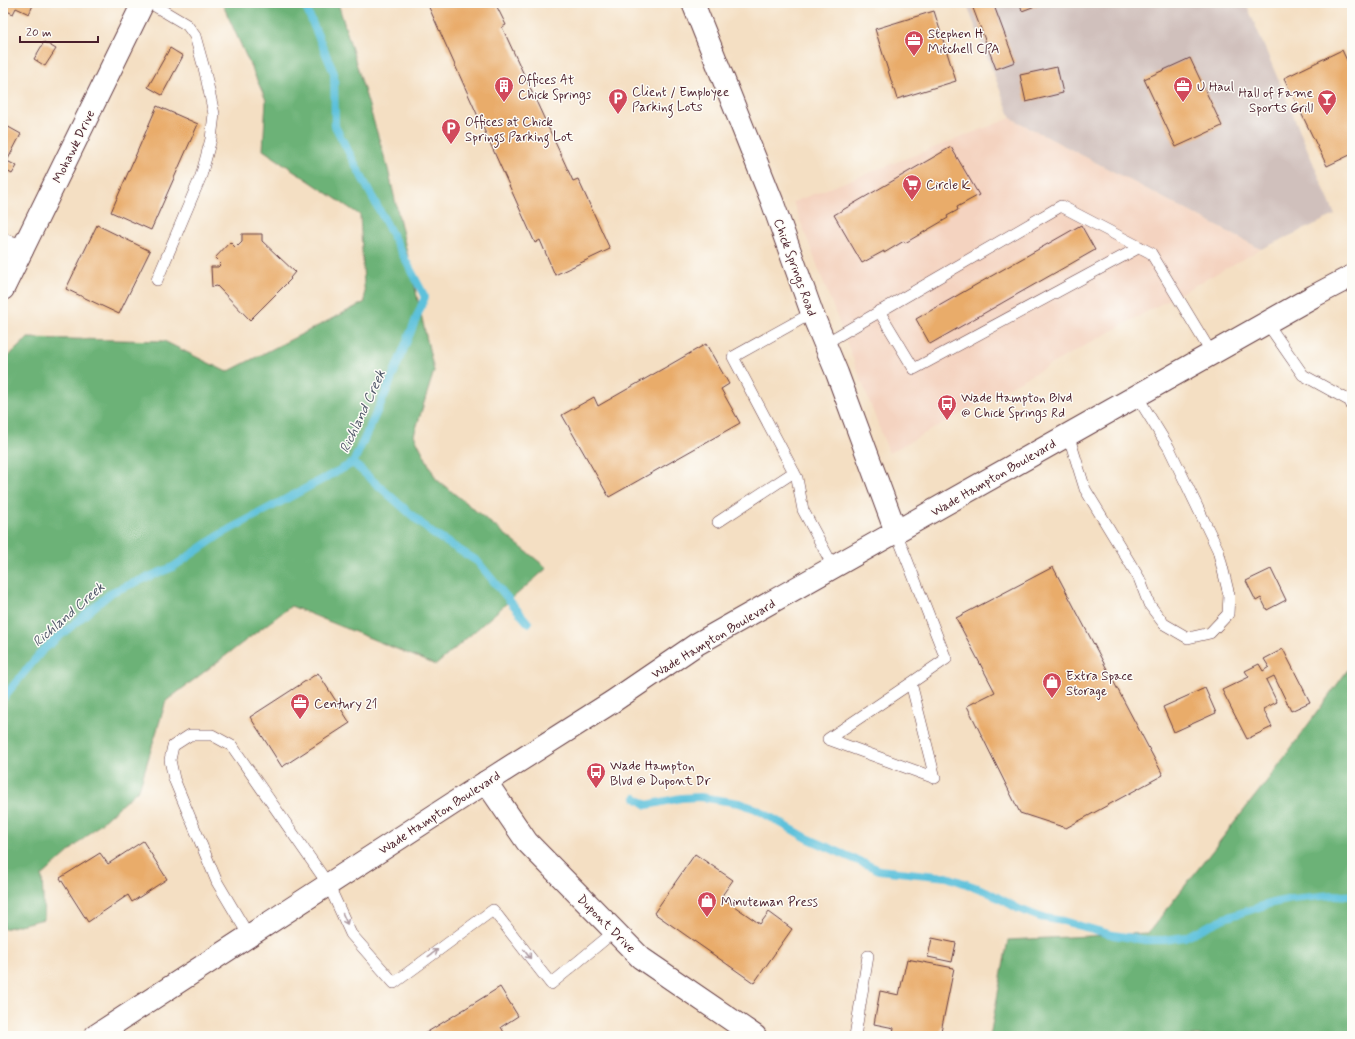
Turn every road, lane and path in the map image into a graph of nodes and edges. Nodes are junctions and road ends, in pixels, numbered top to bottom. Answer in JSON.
{"nodes":[{"id":1,"x":143,"y":3,"type":"edge"},
{"id":2,"x":150,"y":3,"type":"edge"},
{"id":3,"x":692,"y":3,"type":"edge"},
{"id":4,"x":1140,"y":247,"type":"junction"},
{"id":5,"x":13,"y":248,"type":"edge"},
{"id":6,"x":1352,"y":276,"type":"edge"},
{"id":7,"x":157,"y":280,"type":"dead end"},
{"id":8,"x":3,"y":289,"type":"edge"},
{"id":9,"x":880,"y":311,"type":"junction"},
{"id":10,"x":812,"y":313,"type":"junction"},
{"id":11,"x":1267,"y":323,"type":"junction"},
{"id":12,"x":824,"y":344,"type":"junction"},
{"id":13,"x":1212,"y":354,"type":"junction"},
{"id":14,"x":1137,"y":396,"type":"junction"},
{"id":15,"x":1351,"y":403,"type":"edge"},
{"id":16,"x":1068,"y":434,"type":"junction"},
{"id":17,"x":794,"y":472,"type":"junction"},
{"id":18,"x":718,"y":522,"type":"dead end"},
{"id":19,"x":896,"y":532,"type":"junction"},
{"id":20,"x":834,"y":568,"type":"junction"},
{"id":21,"x":911,"y":683,"type":"junction"},
{"id":22,"x":486,"y":782,"type":"junction"},
{"id":23,"x":328,"y":884,"type":"junction"},
{"id":24,"x":615,"y":931,"type":"junction"},
{"id":25,"x":249,"y":936,"type":"junction"},
{"id":26,"x":868,"y":956,"type":"dead end"},
{"id":27,"x":95,"y":1036,"type":"edge"},
{"id":28,"x":755,"y":1036,"type":"edge"},
{"id":29,"x":855,"y":1036,"type":"edge"}],
"edges":[{"from":1,"to":5,"type":"main road","name":"Mohawk Drive"},
{"from":2,"to":7,"type":"lane"},
{"from":3,"to":10,"type":"main road","name":"Chick Springs Road"},
{"from":4,"to":9,"type":"lane"},
{"from":4,"to":9,"type":"lane"},
{"from":4,"to":13,"type":"lane"},
{"from":5,"to":8,"type":"main road","name":"Mohawk Drive"},
{"from":6,"to":11,"type":"main road","name":"Wade Hampton Boulevard"},
{"from":9,"to":12,"type":"lane"},
{"from":10,"to":12,"type":"main road","name":"Chick Springs Road"},
{"from":10,"to":17,"type":"lane"},
{"from":11,"to":13,"type":"main road","name":"Wade Hampton Boulevard"},
{"from":11,"to":15,"type":"lane"},
{"from":12,"to":19,"type":"main road","name":"Chick Springs Road"},
{"from":13,"to":14,"type":"main road","name":"Wade Hampton Boulevard"},
{"from":14,"to":16,"type":"main road","name":"Wade Hampton Boulevard"},
{"from":14,"to":16,"type":"lane"},
{"from":16,"to":19,"type":"main road","name":"Wade Hampton Boulevard"},
{"from":17,"to":18,"type":"lane"},
{"from":17,"to":20,"type":"lane"},
{"from":19,"to":20,"type":"main road","name":"Wade Hampton Boulevard"},
{"from":19,"to":21,"type":"lane"},
{"from":20,"to":22,"type":"main road","name":"Wade Hampton Boulevard"},
{"from":21,"to":21,"type":"lane"},
{"from":22,"to":23,"type":"main road","name":"Wade Hampton Boulevard"},
{"from":22,"to":24,"type":"main road","name":"Dupont Drive"},
{"from":23,"to":24,"type":"lane","one_way":true},
{"from":23,"to":25,"type":"main road","name":"Wade Hampton Boulevard"},
{"from":23,"to":25,"type":"lane"},
{"from":24,"to":28,"type":"main road","name":"Dupont Drive"},
{"from":25,"to":27,"type":"main road","name":"Wade Hampton Boulevard"},
{"from":26,"to":29,"type":"lane"}]}
